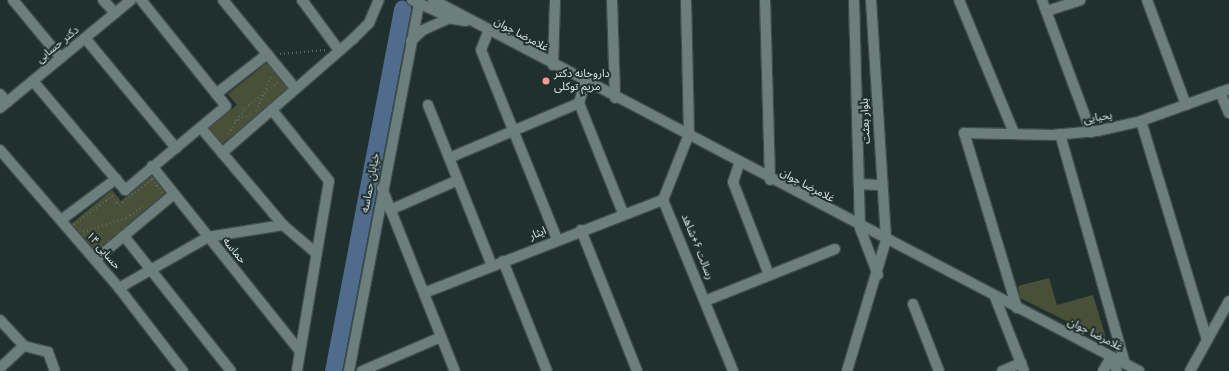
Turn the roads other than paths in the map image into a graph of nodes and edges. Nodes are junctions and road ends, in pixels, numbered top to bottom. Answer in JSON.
{"nodes":[{"id":1,"x":13,"y":0,"type":"edge"},
{"id":2,"x":104,"y":0,"type":"edge"},
{"id":3,"x":131,"y":0,"type":"edge"},
{"id":4,"x":141,"y":0,"type":"edge"},
{"id":5,"x":223,"y":0,"type":"edge"},
{"id":6,"x":302,"y":0,"type":"edge"},
{"id":7,"x":379,"y":0,"type":"edge"},
{"id":8,"x":433,"y":0,"type":"edge"},
{"id":9,"x":555,"y":0,"type":"edge"},
{"id":10,"x":612,"y":0,"type":"edge"},
{"id":11,"x":686,"y":0,"type":"edge"},
{"id":12,"x":765,"y":0,"type":"edge"},
{"id":13,"x":854,"y":0,"type":"edge"},
{"id":14,"x":871,"y":0,"type":"edge"},
{"id":15,"x":959,"y":0,"type":"edge"},
{"id":16,"x":1042,"y":0,"type":"edge"},
{"id":17,"x":1080,"y":0,"type":"edge"},
{"id":18,"x":1147,"y":0,"type":"edge"},
{"id":19,"x":417,"y":1,"type":"edge"},
{"id":20,"x":449,"y":9,"type":"edge"},
{"id":21,"x":1047,"y":12,"type":"junction"},
{"id":22,"x":115,"y":13,"type":"junction"},
{"id":23,"x":488,"y":32,"type":"junction"},
{"id":24,"x":85,"y":38,"type":"junction"},
{"id":25,"x":412,"y":41,"type":"junction"},
{"id":26,"x":338,"y":49,"type":"junction"},
{"id":27,"x":266,"y":55,"type":"junction"},
{"id":28,"x":61,"y":58,"type":"junction"},
{"id":29,"x":553,"y":65,"type":"junction"},
{"id":30,"x":33,"y":81,"type":"junction"},
{"id":31,"x":585,"y":82,"type":"junction"},
{"id":32,"x":296,"y":88,"type":"junction"},
{"id":33,"x":1224,"y":91,"type":"edge"},
{"id":34,"x":0,"y":94,"type":"edge"},
{"id":35,"x":216,"y":94,"type":"junction"},
{"id":36,"x":615,"y":98,"type":"junction"},
{"id":37,"x":578,"y":103,"type":"junction"},
{"id":38,"x":3,"y":105,"type":"edge"},
{"id":39,"x":428,"y":105,"type":"dead end"},
{"id":40,"x":1186,"y":105,"type":"junction"},
{"id":41,"x":272,"y":110,"type":"junction"},
{"id":42,"x":1229,"y":113,"type":"edge"},
{"id":43,"x":1142,"y":121,"type":"junction"},
{"id":44,"x":202,"y":129,"type":"junction"},
{"id":45,"x":514,"y":132,"type":"junction"},
{"id":46,"x":1091,"y":132,"type":"junction"},
{"id":47,"x":1014,"y":133,"type":"junction"},
{"id":48,"x":689,"y":134,"type":"junction"},
{"id":49,"x":1060,"y":134,"type":"junction"},
{"id":50,"x":176,"y":148,"type":"junction"},
{"id":51,"x":0,"y":150,"type":"edge"},
{"id":52,"x":221,"y":152,"type":"junction"},
{"id":53,"x":449,"y":158,"type":"junction"},
{"id":54,"x":739,"y":164,"type":"junction"},
{"id":55,"x":152,"y":166,"type":"junction"},
{"id":56,"x":116,"y":179,"type":"junction"},
{"id":57,"x":458,"y":180,"type":"junction"},
{"id":58,"x":770,"y":180,"type":"junction"},
{"id":59,"x":859,"y":184,"type":"junction"},
{"id":60,"x":881,"y":185,"type":"junction"},
{"id":61,"x":382,"y":188,"type":"junction"},
{"id":62,"x":174,"y":194,"type":"junction"},
{"id":63,"x":663,"y":200,"type":"junction"},
{"id":64,"x":390,"y":210,"type":"junction"},
{"id":65,"x":623,"y":213,"type":"junction"},
{"id":66,"x":61,"y":220,"type":"junction"},
{"id":67,"x":283,"y":225,"type":"junction"},
{"id":68,"x":860,"y":228,"type":"junction"},
{"id":69,"x":581,"y":230,"type":"junction"},
{"id":70,"x":124,"y":236,"type":"junction"},
{"id":71,"x":208,"y":237,"type":"junction"},
{"id":72,"x":557,"y":239,"type":"junction"},
{"id":73,"x":886,"y":240,"type":"junction"},
{"id":74,"x":835,"y":249,"type":"dead end"},
{"id":75,"x":316,"y":253,"type":"junction"},
{"id":76,"x":95,"y":260,"type":"junction"},
{"id":77,"x":503,"y":261,"type":"junction"},
{"id":78,"x":492,"y":266,"type":"junction"},
{"id":79,"x":150,"y":268,"type":"junction"},
{"id":80,"x":769,"y":275,"type":"junction"},
{"id":81,"x":878,"y":276,"type":"junction"},
{"id":82,"x":119,"y":288,"type":"junction"},
{"id":83,"x":424,"y":293,"type":"junction"},
{"id":84,"x":995,"y":297,"type":"junction"},
{"id":85,"x":705,"y":301,"type":"junction"},
{"id":86,"x":1229,"y":301,"type":"edge"},
{"id":87,"x":913,"y":304,"type":"dead end"},
{"id":88,"x":1017,"y":308,"type":"junction"},
{"id":89,"x":0,"y":320,"type":"edge"},
{"id":90,"x":441,"y":337,"type":"junction"},
{"id":91,"x":1207,"y":340,"type":"junction"},
{"id":92,"x":24,"y":346,"type":"junction"},
{"id":93,"x":299,"y":350,"type":"junction"},
{"id":94,"x":1111,"y":357,"type":"junction"},
{"id":95,"x":351,"y":360,"type":"junction"},
{"id":96,"x":1125,"y":364,"type":"junction"},
{"id":97,"x":1022,"y":367,"type":"edge"},
{"id":98,"x":0,"y":368,"type":"edge"},
{"id":99,"x":55,"y":371,"type":"edge"},
{"id":100,"x":184,"y":371,"type":"edge"},
{"id":101,"x":231,"y":371,"type":"edge"},
{"id":102,"x":297,"y":371,"type":"edge"},
{"id":103,"x":349,"y":371,"type":"edge"},
{"id":104,"x":362,"y":371,"type":"edge"},
{"id":105,"x":455,"y":371,"type":"edge"},
{"id":106,"x":547,"y":371,"type":"edge"},
{"id":107,"x":638,"y":371,"type":"edge"},
{"id":108,"x":733,"y":371,"type":"edge"},
{"id":109,"x":848,"y":371,"type":"edge"},
{"id":110,"x":939,"y":371,"type":"edge"},
{"id":111,"x":1002,"y":371,"type":"edge"},
{"id":112,"x":1104,"y":371,"type":"edge"},
{"id":113,"x":1117,"y":371,"type":"edge"},
{"id":114,"x":1139,"y":371,"type":"edge"},
{"id":115,"x":1190,"y":371,"type":"edge"}],
"edges":[{"from":1,"to":28,"type":"street"},
{"from":2,"to":22,"type":"street"},
{"from":3,"to":22,"type":"street","name":"دکتر حسابی"},
{"from":4,"to":35,"type":"street"},
{"from":5,"to":27,"type":"street"},
{"from":6,"to":26,"type":"street"},
{"from":7,"to":26,"type":"street"},
{"from":8,"to":20,"type":"street","name":"غلامرضا جوان"},
{"from":9,"to":29,"type":"street"},
{"from":10,"to":36,"type":"street"},
{"from":11,"to":48,"type":"street"},
{"from":12,"to":58,"type":"street"},
{"from":13,"to":59,"type":"street","name":"بلوار بعثت"},
{"from":14,"to":60,"type":"street","name":"بلوار بعثت"},
{"from":15,"to":47,"type":"street"},
{"from":16,"to":21,"type":"street"},
{"from":17,"to":21,"type":"street"},
{"from":18,"to":40,"type":"street"},
{"from":19,"to":20,"type":"street","name":"غلامرضا جوان"},
{"from":19,"to":25,"type":"street","name":"خیابان حماسه"},
{"from":20,"to":23,"type":"street","name":"غلامرضا جوان"},
{"from":20,"to":25,"type":"street"},
{"from":21,"to":46,"type":"street"},
{"from":22,"to":24,"type":"street","name":"دکتر حسابی"},
{"from":23,"to":29,"type":"street","name":"غلامرضا جوان"},
{"from":23,"to":45,"type":"street"},
{"from":24,"to":28,"type":"street","name":"دکتر حسابی"},
{"from":24,"to":50,"type":"street"},
{"from":25,"to":61,"type":"street","name":"خیابان حماسه"},
{"from":26,"to":32,"type":"street"},
{"from":27,"to":32,"type":"street"},
{"from":27,"to":35,"type":"street"},
{"from":28,"to":30,"type":"street","name":"دکتر حسابی"},
{"from":29,"to":31,"type":"street","name":"غلامرضا جوان"},
{"from":30,"to":38,"type":"street","name":"دکتر حسابی"},
{"from":30,"to":56,"type":"street"},
{"from":31,"to":36,"type":"street","name":"غلامرضا جوان"},
{"from":31,"to":37,"type":"street"},
{"from":32,"to":41,"type":"street"},
{"from":33,"to":40,"type":"street","name":"یحیایی"},
{"from":33,"to":42,"type":"street"},
{"from":34,"to":38,"type":"street"},
{"from":35,"to":44,"type":"street"},
{"from":36,"to":48,"type":"street","name":"غلامرضا جوان"},
{"from":37,"to":45,"type":"street"},
{"from":37,"to":65,"type":"street"},
{"from":39,"to":53,"type":"street"},
{"from":40,"to":43,"type":"street","name":"یحیایی"},
{"from":41,"to":52,"type":"street"},
{"from":41,"to":75,"type":"street"},
{"from":43,"to":46,"type":"street","name":"یحیایی"},
{"from":43,"to":91,"type":"street"},
{"from":44,"to":50,"type":"street"},
{"from":44,"to":52,"type":"street"},
{"from":45,"to":53,"type":"street"},
{"from":45,"to":72,"type":"street"},
{"from":46,"to":49,"type":"street","name":"یحیایی"},
{"from":47,"to":49,"type":"street","name":"یحیایی"},
{"from":47,"to":88,"type":"street","name":"یحیایی"},
{"from":48,"to":54,"type":"street","name":"غلامرضا جوان"},
{"from":48,"to":63,"type":"street"},
{"from":49,"to":96,"type":"street"},
{"from":50,"to":55,"type":"street"},
{"from":51,"to":66,"type":"street","name":"حسابی ۱۴"},
{"from":52,"to":67,"type":"street"},
{"from":53,"to":57,"type":"street"},
{"from":54,"to":58,"type":"street","name":"غلامرضا جوان"},
{"from":54,"to":80,"type":"street"},
{"from":55,"to":56,"type":"street"},
{"from":55,"to":62,"type":"street","name":"حماسه"},
{"from":56,"to":66,"type":"street"},
{"from":57,"to":64,"type":"street"},
{"from":57,"to":78,"type":"street"},
{"from":58,"to":68,"type":"street","name":"غلامرضا جوان"},
{"from":59,"to":60,"type":"street"},
{"from":59,"to":68,"type":"street","name":"بلوار بعثت"},
{"from":60,"to":73,"type":"street","name":"بلوار بعثت"},
{"from":61,"to":64,"type":"street"},
{"from":61,"to":95,"type":"street","name":"خیابان حماسه"},
{"from":62,"to":70,"type":"street"},
{"from":62,"to":71,"type":"street","name":"حماسه"},
{"from":63,"to":65,"type":"street","name":"ایثار"},
{"from":63,"to":85,"type":"street","name":"رسالت ۶+شاهد"},
{"from":64,"to":83,"type":"street"},
{"from":65,"to":69,"type":"street","name":"ایثار"},
{"from":66,"to":76,"type":"street","name":"حسابی ۱۴"},
{"from":67,"to":71,"type":"street"},
{"from":67,"to":75,"type":"street"},
{"from":68,"to":73,"type":"street","name":"غلامرضا جوان"},
{"from":68,"to":81,"type":"street","name":"بلوار بعثت"},
{"from":69,"to":72,"type":"street","name":"ایثار"},
{"from":69,"to":107,"type":"street"},
{"from":70,"to":76,"type":"street"},
{"from":70,"to":79,"type":"street"},
{"from":71,"to":79,"type":"street"},
{"from":71,"to":93,"type":"street","name":"حماسه"},
{"from":72,"to":77,"type":"street","name":"ایثار"},
{"from":73,"to":81,"type":"street","name":"بلوار بعثت"},
{"from":73,"to":84,"type":"street","name":"غلامرضا جوان"},
{"from":74,"to":80,"type":"street"},
{"from":75,"to":93,"type":"street"},
{"from":76,"to":82,"type":"street","name":"حسابی ۱۴"},
{"from":77,"to":78,"type":"street","name":"ایثار"},
{"from":77,"to":106,"type":"street"},
{"from":78,"to":83,"type":"street","name":"ایثار"},
{"from":79,"to":82,"type":"street"},
{"from":79,"to":101,"type":"street"},
{"from":80,"to":85,"type":"street"},
{"from":81,"to":109,"type":"street","name":"بلوار بعثت"},
{"from":82,"to":100,"type":"street","name":"حسابی ۱۴"},
{"from":83,"to":90,"type":"street"},
{"from":84,"to":88,"type":"street","name":"غلامرضا جوان"},
{"from":84,"to":97,"type":"street"},
{"from":85,"to":108,"type":"street","name":"رسالت ۶+شاهد"},
{"from":86,"to":91,"type":"street"},
{"from":87,"to":110,"type":"street"},
{"from":88,"to":94,"type":"street","name":"غلامرضا جوان"},
{"from":89,"to":92,"type":"street"},
{"from":90,"to":104,"type":"street"},
{"from":90,"to":105,"type":"street"},
{"from":91,"to":115,"type":"street"},
{"from":92,"to":98,"type":"street"},
{"from":92,"to":99,"type":"street"},
{"from":93,"to":102,"type":"street"},
{"from":94,"to":96,"type":"street","name":"غلامرضا جوان"},
{"from":94,"to":112,"type":"street"},
{"from":94,"to":113,"type":"street"},
{"from":95,"to":103,"type":"street","name":"خیابان حماسه"},
{"from":95,"to":104,"type":"street"},
{"from":96,"to":114,"type":"street","name":"غلامرضا جوان"},
{"from":97,"to":111,"type":"street"}]}
